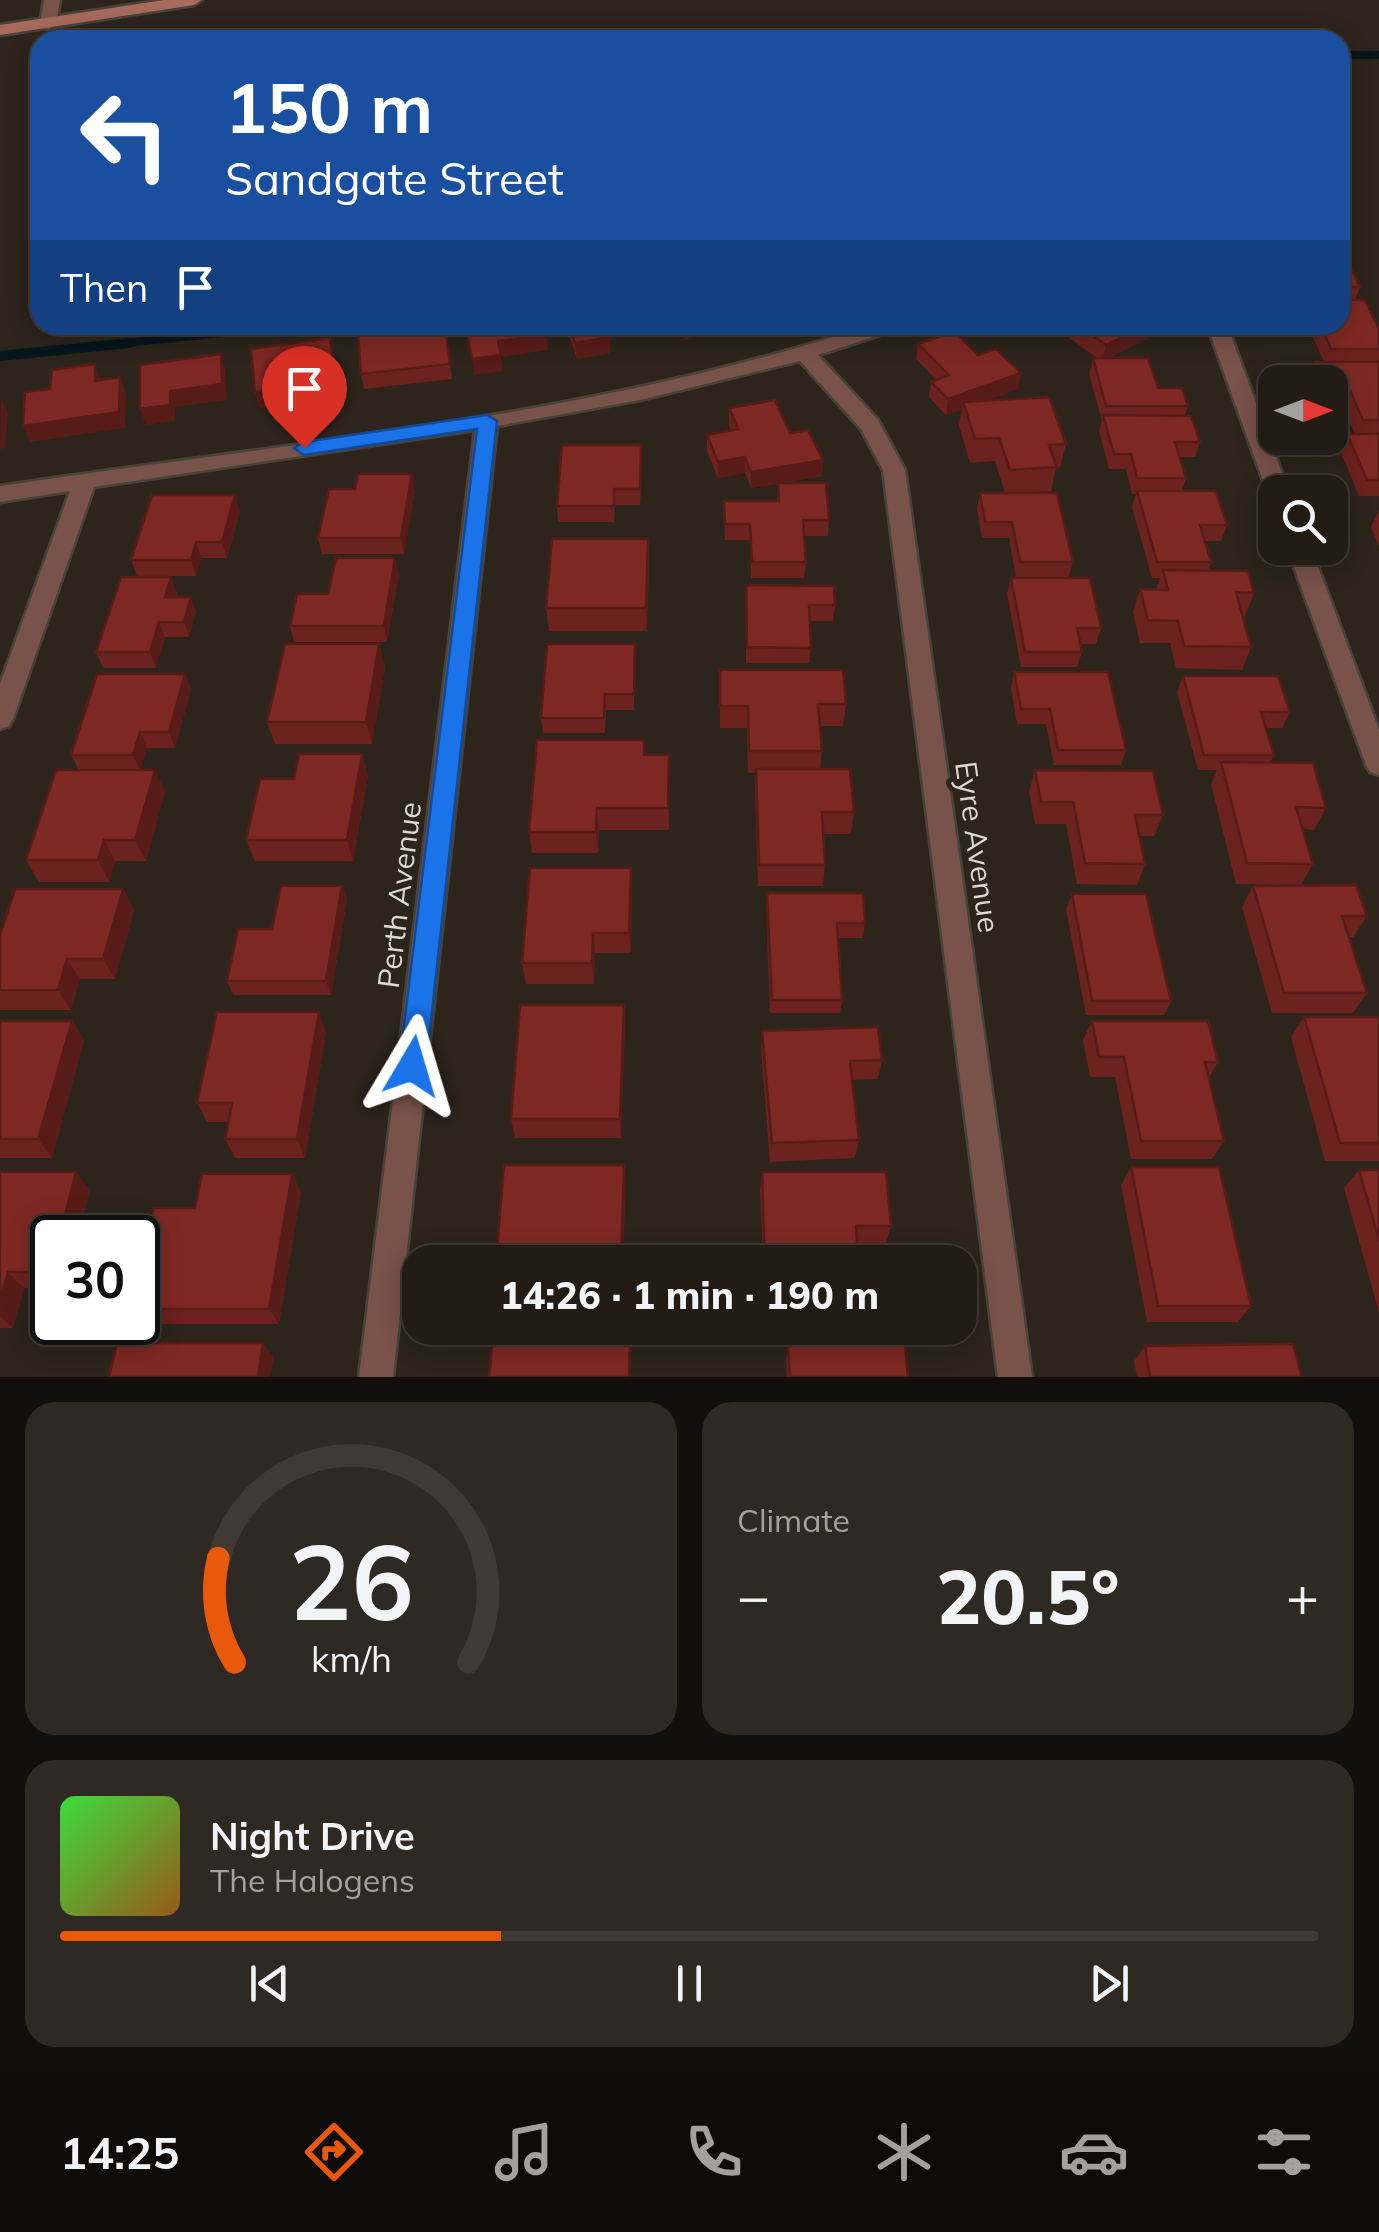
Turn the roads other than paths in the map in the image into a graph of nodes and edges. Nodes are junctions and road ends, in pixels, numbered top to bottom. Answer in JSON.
{"nodes":[{"id":1,"x":52,"y":0,"type":"edge"},
{"id":2,"x":194,"y":0,"type":"edge"},
{"id":3,"x":48,"y":24,"type":"junction"},
{"id":4,"x":0,"y":30,"type":"edge"},
{"id":5,"x":863,"y":335,"type":"edge"},
{"id":6,"x":1220,"y":335,"type":"edge"},
{"id":7,"x":806,"y":355,"type":"junction"},
{"id":8,"x":487,"y":421,"type":"junction"},
{"id":9,"x":1272,"y":475,"type":"edge"},
{"id":10,"x":85,"y":480,"type":"junction"},
{"id":11,"x":0,"y":494,"type":"edge"},
{"id":12,"x":1305,"y":565,"type":"edge"},
{"id":13,"x":0,"y":719,"type":"edge"},
{"id":14,"x":1379,"y":765,"type":"edge"},
{"id":15,"x":376,"y":1377,"type":"edge"},
{"id":16,"x":1015,"y":1377,"type":"edge"}],
"edges":[{"from":1,"to":3,"type":"street"},
{"from":2,"to":3,"type":"street"},
{"from":3,"to":4,"type":"street"},
{"from":5,"to":7,"type":"street"},
{"from":6,"to":9,"type":"street"},
{"from":7,"to":8,"type":"street"},
{"from":7,"to":16,"type":"street","name":"Eyre Avenue"},
{"from":8,"to":10,"type":"street"},
{"from":8,"to":15,"type":"street","name":"Perth Avenue"},
{"from":10,"to":11,"type":"street"},
{"from":10,"to":13,"type":"street"},
{"from":12,"to":14,"type":"street"}]}
